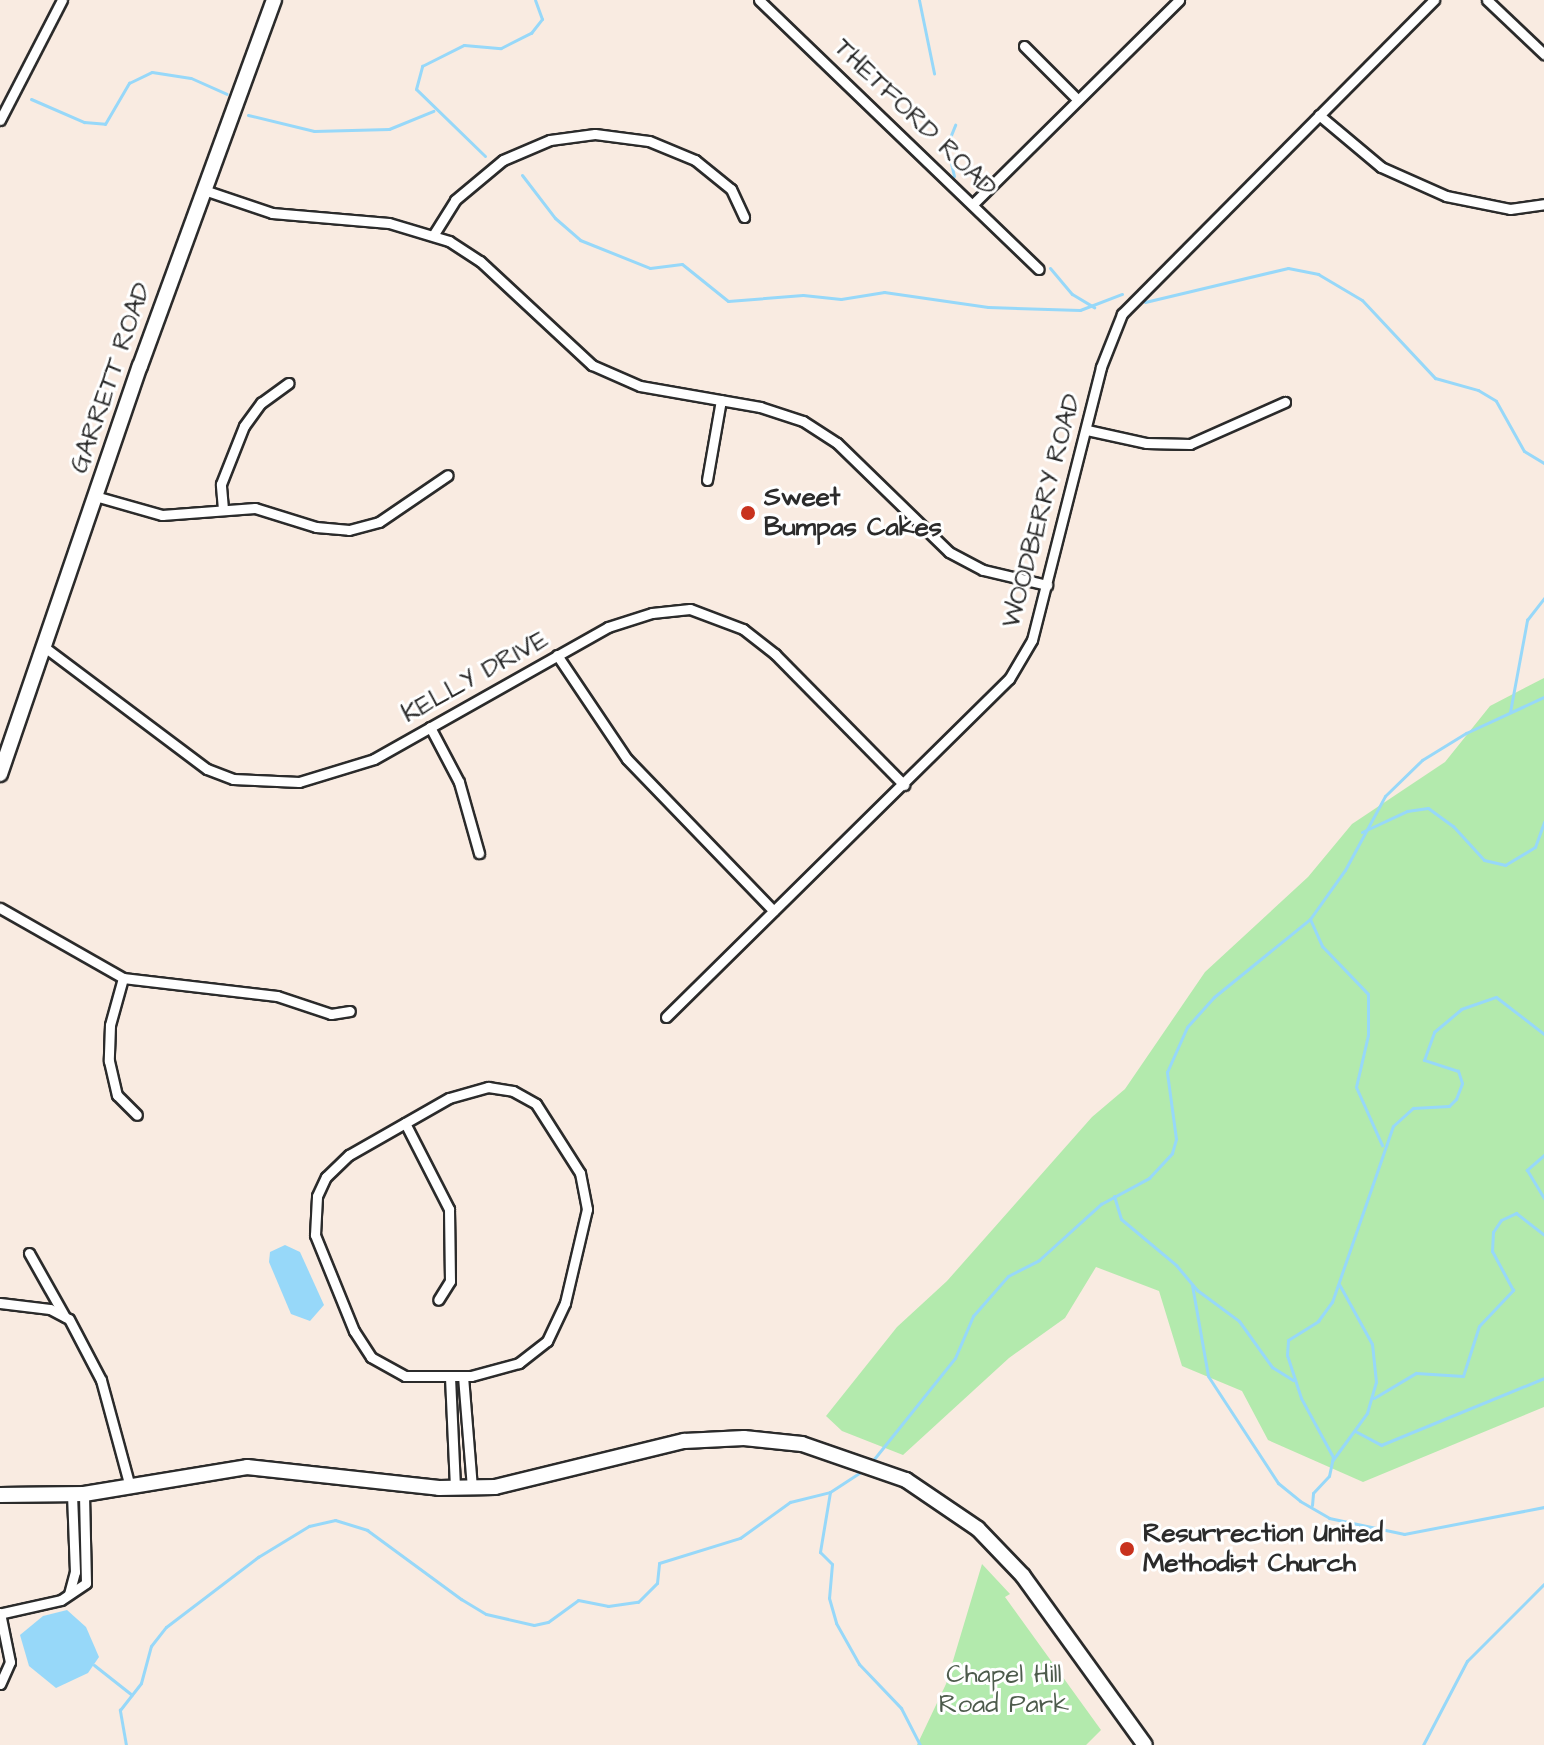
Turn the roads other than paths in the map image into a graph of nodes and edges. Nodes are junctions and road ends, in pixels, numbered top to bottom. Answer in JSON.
{"nodes":[{"id":1,"x":62,"y":0,"type":"edge"},
{"id":2,"x":274,"y":0,"type":"edge"},
{"id":3,"x":761,"y":0,"type":"edge"},
{"id":4,"x":1179,"y":0,"type":"edge"},
{"id":5,"x":1434,"y":0,"type":"edge"},
{"id":6,"x":1487,"y":0,"type":"edge"},
{"id":7,"x":1024,"y":46,"type":"dead end"},
{"id":8,"x":1544,"y":54,"type":"edge"},
{"id":9,"x":1078,"y":100,"type":"junction"},
{"id":10,"x":1319,"y":115,"type":"junction"},
{"id":11,"x":0,"y":120,"type":"edge"},
{"id":12,"x":204,"y":190,"type":"junction"},
{"id":13,"x":973,"y":204,"type":"junction"},
{"id":14,"x":1544,"y":204,"type":"edge"},
{"id":15,"x":744,"y":217,"type":"dead end"},
{"id":16,"x":434,"y":234,"type":"junction"},
{"id":17,"x":1039,"y":269,"type":"dead end"},
{"id":18,"x":289,"y":383,"type":"dead end"},
{"id":19,"x":721,"y":400,"type":"junction"},
{"id":20,"x":1285,"y":402,"type":"dead end"},
{"id":21,"x":1087,"y":430,"type":"junction"},
{"id":22,"x":448,"y":475,"type":"dead end"},
{"id":23,"x":707,"y":480,"type":"dead end"},
{"id":24,"x":95,"y":496,"type":"junction"},
{"id":25,"x":223,"y":509,"type":"junction"},
{"id":26,"x":1047,"y":585,"type":"junction"},
{"id":27,"x":43,"y":646,"type":"junction"},
{"id":28,"x":557,"y":655,"type":"junction"},
{"id":29,"x":430,"y":727,"type":"junction"},
{"id":30,"x":0,"y":774,"type":"edge"},
{"id":31,"x":904,"y":785,"type":"junction"},
{"id":32,"x":479,"y":853,"type":"dead end"},
{"id":33,"x":0,"y":908,"type":"edge"},
{"id":34,"x":774,"y":911,"type":"junction"},
{"id":35,"x":123,"y":978,"type":"junction"},
{"id":36,"x":350,"y":1011,"type":"dead end"},
{"id":37,"x":666,"y":1017,"type":"dead end"},
{"id":38,"x":137,"y":1115,"type":"dead end"},
{"id":39,"x":405,"y":1123,"type":"junction"},
{"id":40,"x":29,"y":1253,"type":"dead end"},
{"id":41,"x":438,"y":1300,"type":"dead end"},
{"id":42,"x":0,"y":1303,"type":"edge"},
{"id":43,"x":65,"y":1317,"type":"junction"},
{"id":44,"x":463,"y":1376,"type":"junction"},
{"id":45,"x":450,"y":1377,"type":"junction"},
{"id":46,"x":467,"y":1432,"type":"junction"},
{"id":47,"x":452,"y":1433,"type":"junction"},
{"id":48,"x":130,"y":1487,"type":"junction"},
{"id":49,"x":472,"y":1488,"type":"junction"},
{"id":50,"x":455,"y":1489,"type":"junction"},
{"id":51,"x":0,"y":1495,"type":"edge"},
{"id":52,"x":78,"y":1495,"type":"junction"},
{"id":53,"x":2,"y":1613,"type":"edge"},
{"id":54,"x":0,"y":1684,"type":"edge"},
{"id":55,"x":1145,"y":1745,"type":"edge"}],
"edges":[{"from":1,"to":11,"type":"street"},
{"from":2,"to":12,"type":"main road","name":"GARRETT ROAD"},
{"from":3,"to":13,"type":"street","name":"THETFORD ROAD"},
{"from":4,"to":9,"type":"street"},
{"from":5,"to":10,"type":"street","name":"WOODBERRY ROAD"},
{"from":6,"to":8,"type":"street"},
{"from":7,"to":9,"type":"street"},
{"from":9,"to":13,"type":"street"},
{"from":10,"to":14,"type":"street"},
{"from":10,"to":21,"type":"street","name":"WOODBERRY ROAD"},
{"from":12,"to":16,"type":"street"},
{"from":12,"to":24,"type":"main road","name":"GARRETT ROAD"},
{"from":13,"to":17,"type":"street","name":"THETFORD ROAD"},
{"from":15,"to":16,"type":"street"},
{"from":16,"to":19,"type":"street"},
{"from":18,"to":25,"type":"street"},
{"from":19,"to":23,"type":"street"},
{"from":19,"to":26,"type":"street"},
{"from":20,"to":21,"type":"street"},
{"from":21,"to":26,"type":"street","name":"WOODBERRY ROAD"},
{"from":22,"to":25,"type":"street"},
{"from":24,"to":25,"type":"street"},
{"from":24,"to":27,"type":"main road","name":"GARRETT ROAD"},
{"from":26,"to":31,"type":"street","name":"WOODBERRY ROAD"},
{"from":27,"to":29,"type":"street","name":"KELLY DRIVE"},
{"from":27,"to":30,"type":"main road","name":"GARRETT ROAD"},
{"from":28,"to":29,"type":"street","name":"KELLY DRIVE"},
{"from":28,"to":31,"type":"street","name":"KELLY DRIVE"},
{"from":28,"to":34,"type":"street"},
{"from":29,"to":32,"type":"street"},
{"from":31,"to":34,"type":"street","name":"WOODBERRY ROAD"},
{"from":33,"to":35,"type":"street"},
{"from":34,"to":37,"type":"street","name":"WOODBERRY ROAD"},
{"from":35,"to":36,"type":"street"},
{"from":35,"to":38,"type":"street"},
{"from":39,"to":41,"type":"street"},
{"from":39,"to":44,"type":"street"},
{"from":39,"to":45,"type":"street"},
{"from":40,"to":43,"type":"street"},
{"from":42,"to":43,"type":"street"},
{"from":43,"to":48,"type":"street"},
{"from":44,"to":45,"type":"street"},
{"from":44,"to":46,"type":"street"},
{"from":45,"to":47,"type":"street"},
{"from":46,"to":47,"type":"street"},
{"from":46,"to":49,"type":"street"},
{"from":47,"to":50,"type":"street"},
{"from":48,"to":50,"type":"main road"},
{"from":48,"to":52,"type":"main road"},
{"from":49,"to":50,"type":"main road"},
{"from":49,"to":55,"type":"main road"},
{"from":51,"to":52,"type":"main road"},
{"from":52,"to":53,"type":"street"},
{"from":53,"to":54,"type":"street"}]}
